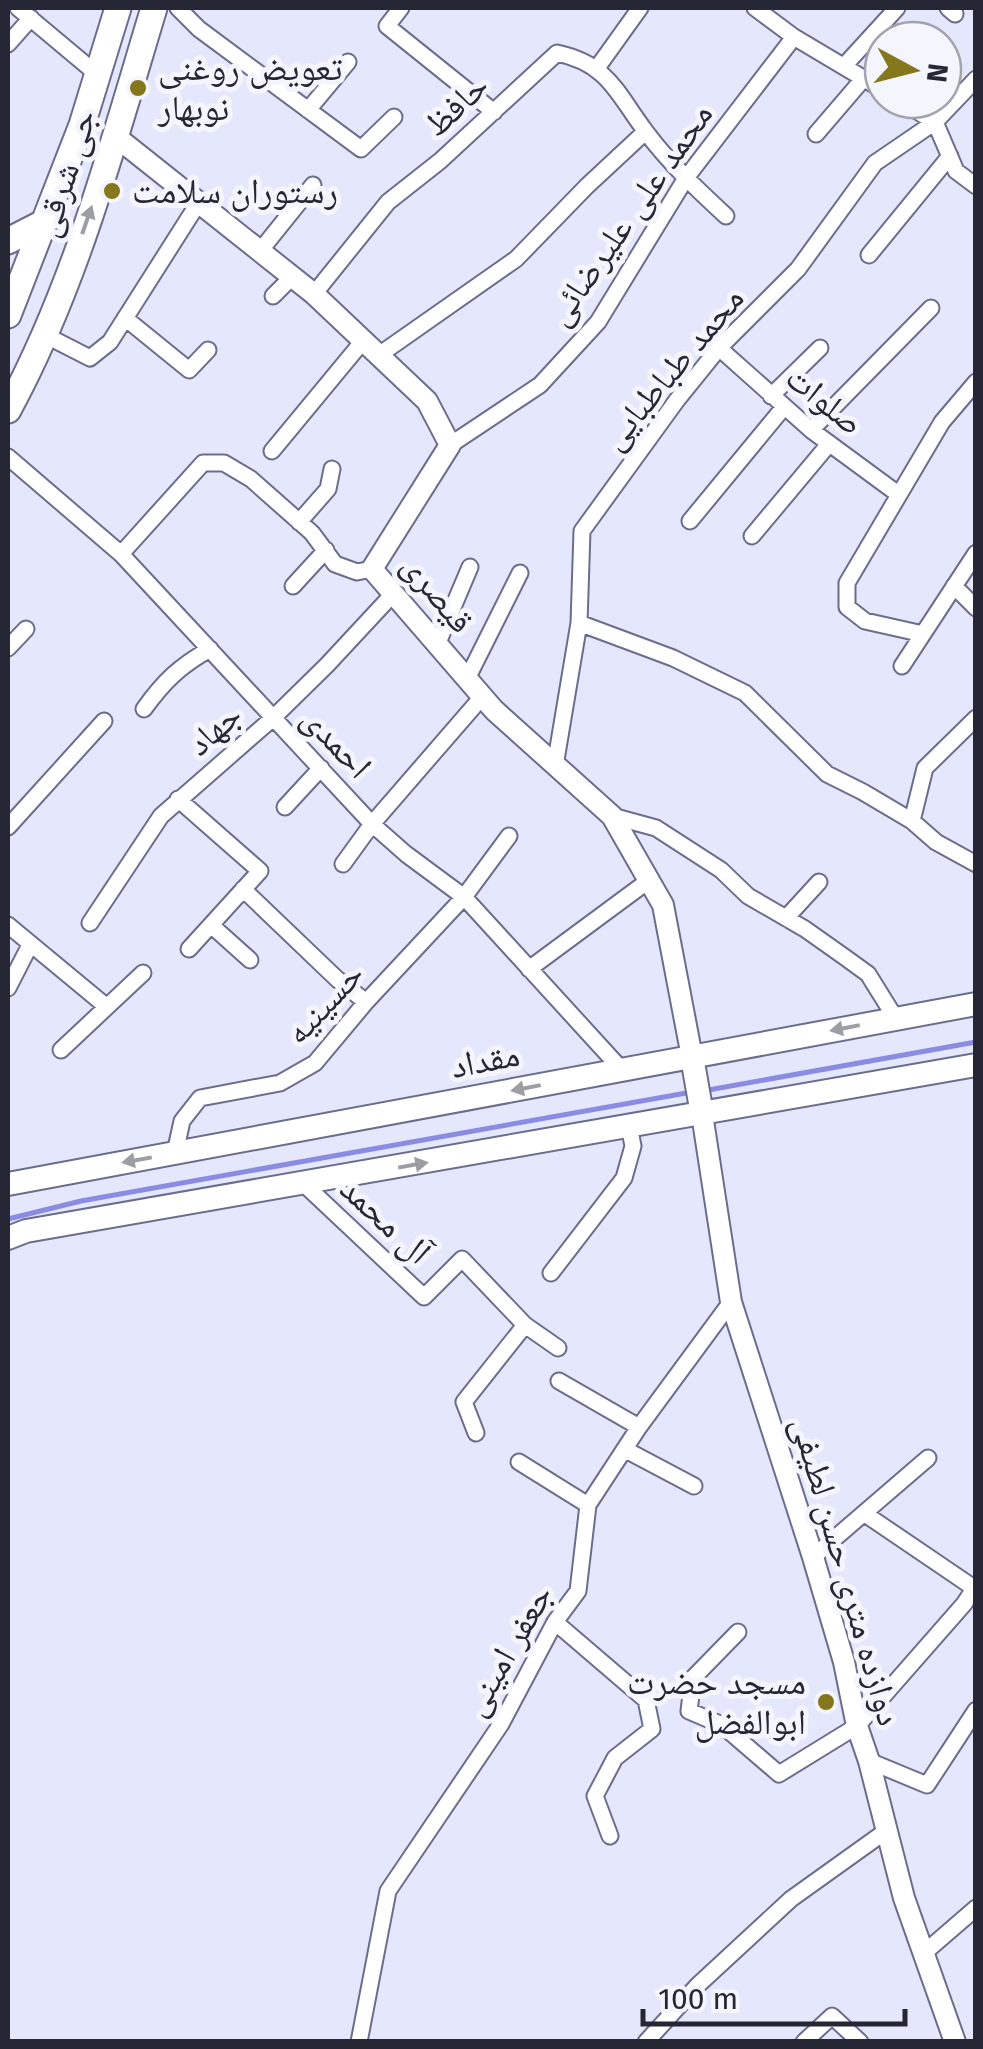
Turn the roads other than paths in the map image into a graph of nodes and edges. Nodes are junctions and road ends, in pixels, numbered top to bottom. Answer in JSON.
{"nodes":[{"id":1,"x":118,"y":8,"type":"edge"},
{"id":2,"x":154,"y":8,"type":"edge"},
{"id":3,"x":178,"y":8,"type":"edge"},
{"id":4,"x":400,"y":8,"type":"edge"},
{"id":5,"x":640,"y":8,"type":"edge"},
{"id":6,"x":755,"y":8,"type":"edge"},
{"id":7,"x":897,"y":8,"type":"edge"},
{"id":8,"x":24,"y":13,"type":"edge"},
{"id":9,"x":794,"y":37,"type":"junction"},
{"id":10,"x":8,"y":44,"type":"edge"},
{"id":11,"x":348,"y":62,"type":"dead end"},
{"id":12,"x":844,"y":66,"type":"junction"},
{"id":13,"x":596,"y":68,"type":"junction"},
{"id":14,"x":98,"y":75,"type":"junction"},
{"id":15,"x":863,"y":77,"type":"edge"},
{"id":16,"x":863,"y":79,"type":"edge"},
{"id":17,"x":976,"y":79,"type":"edge"},
{"id":18,"x":308,"y":110,"type":"junction"},
{"id":19,"x":494,"y":112,"type":"junction"},
{"id":20,"x":394,"y":117,"type":"dead end"},
{"id":21,"x":932,"y":120,"type":"edge"},
{"id":22,"x":935,"y":122,"type":"junction"},
{"id":23,"x":645,"y":132,"type":"junction"},
{"id":24,"x":816,"y":134,"type":"dead end"},
{"id":25,"x":115,"y":136,"type":"junction"},
{"id":26,"x":950,"y":156,"type":"junction"},
{"id":27,"x":686,"y":178,"type":"junction"},
{"id":28,"x":314,"y":185,"type":"dead end"},
{"id":29,"x":976,"y":186,"type":"edge"},
{"id":30,"x":199,"y":202,"type":"junction"},
{"id":31,"x":726,"y":216,"type":"dead end"},
{"id":32,"x":45,"y":222,"type":"junction"},
{"id":33,"x":8,"y":241,"type":"edge"},
{"id":34,"x":260,"y":251,"type":"junction"},
{"id":35,"x":869,"y":255,"type":"dead end"},
{"id":36,"x":292,"y":277,"type":"junction"},
{"id":37,"x":11,"y":281,"type":"edge"},
{"id":38,"x":314,"y":294,"type":"junction"},
{"id":39,"x":273,"y":296,"type":"dead end"},
{"id":40,"x":931,"y":308,"type":"dead end"},
{"id":41,"x":8,"y":315,"type":"edge"},
{"id":42,"x":125,"y":318,"type":"junction"},
{"id":43,"x":48,"y":323,"type":"junction"},
{"id":44,"x":371,"y":348,"type":"junction"},
{"id":45,"x":719,"y":348,"type":"junction"},
{"id":46,"x":820,"y":348,"type":"dead end"},
{"id":47,"x":208,"y":350,"type":"dead end"},
{"id":48,"x":976,"y":382,"type":"edge"},
{"id":49,"x":777,"y":401,"type":"junction"},
{"id":50,"x":8,"y":410,"type":"edge"},
{"id":51,"x":811,"y":430,"type":"junction"},
{"id":52,"x":829,"y":444,"type":"junction"},
{"id":53,"x":450,"y":445,"type":"junction"},
{"id":54,"x":272,"y":451,"type":"dead end"},
{"id":55,"x":8,"y":456,"type":"edge"},
{"id":56,"x":332,"y":469,"type":"dead end"},
{"id":57,"x":898,"y":494,"type":"junction"},
{"id":58,"x":300,"y":522,"type":"junction"},
{"id":59,"x":690,"y":522,"type":"dead end"},
{"id":60,"x":752,"y":536,"type":"dead end"},
{"id":61,"x":326,"y":550,"type":"junction"},
{"id":62,"x":121,"y":554,"type":"junction"},
{"id":63,"x":976,"y":554,"type":"edge"},
{"id":64,"x":470,"y":567,"type":"dead end"},
{"id":65,"x":372,"y":569,"type":"junction"},
{"id":66,"x":520,"y":573,"type":"dead end"},
{"id":67,"x":293,"y":586,"type":"dead end"},
{"id":68,"x":954,"y":586,"type":"junction"},
{"id":69,"x":393,"y":594,"type":"junction"},
{"id":70,"x":976,"y":608,"type":"edge"},
{"id":71,"x":578,"y":623,"type":"junction"},
{"id":72,"x":26,"y":629,"type":"dead end"},
{"id":73,"x":923,"y":634,"type":"junction"},
{"id":74,"x":437,"y":644,"type":"junction"},
{"id":75,"x":8,"y":648,"type":"edge"},
{"id":76,"x":210,"y":649,"type":"junction"},
{"id":77,"x":902,"y":666,"type":"dead end"},
{"id":78,"x":468,"y":680,"type":"junction"},
{"id":79,"x":482,"y":696,"type":"junction"},
{"id":80,"x":144,"y":709,"type":"dead end"},
{"id":81,"x":273,"y":718,"type":"junction"},
{"id":82,"x":976,"y":718,"type":"edge"},
{"id":83,"x":104,"y":720,"type":"dead end"},
{"id":84,"x":555,"y":766,"type":"junction"},
{"id":85,"x":321,"y":768,"type":"junction"},
{"id":86,"x":178,"y":799,"type":"junction"},
{"id":87,"x":285,"y":808,"type":"dead end"},
{"id":88,"x":612,"y":816,"type":"junction"},
{"id":89,"x":912,"y":822,"type":"junction"},
{"id":90,"x":372,"y":824,"type":"junction"},
{"id":91,"x":8,"y":828,"type":"edge"},
{"id":92,"x":508,"y":836,"type":"dead end"},
{"id":93,"x":343,"y":864,"type":"dead end"},
{"id":94,"x":976,"y":864,"type":"edge"},
{"id":95,"x":648,"y":881,"type":"junction"},
{"id":96,"x":819,"y":882,"type":"dead end"},
{"id":97,"x":243,"y":890,"type":"junction"},
{"id":98,"x":464,"y":898,"type":"junction"},
{"id":99,"x":786,"y":918,"type":"junction"},
{"id":100,"x":90,"y":922,"type":"dead end"},
{"id":101,"x":8,"y":925,"type":"edge"},
{"id":102,"x":210,"y":925,"type":"junction"},
{"id":103,"x":30,"y":945,"type":"junction"},
{"id":104,"x":189,"y":948,"type":"dead end"},
{"id":105,"x":250,"y":960,"type":"dead end"},
{"id":106,"x":528,"y":968,"type":"junction"},
{"id":107,"x":144,"y":973,"type":"dead end"},
{"id":108,"x":8,"y":988,"type":"edge"},
{"id":109,"x":366,"y":1002,"type":"junction"},
{"id":110,"x":976,"y":1004,"type":"edge"},
{"id":111,"x":107,"y":1007,"type":"junction"},
{"id":112,"x":896,"y":1019,"type":"junction"},
{"id":113,"x":60,"y":1050,"type":"dead end"},
{"id":114,"x":692,"y":1057,"type":"junction"},
{"id":115,"x":976,"y":1065,"type":"edge"},
{"id":116,"x":622,"y":1070,"type":"junction"},
{"id":117,"x":702,"y":1114,"type":"junction"},
{"id":118,"x":628,"y":1126,"type":"junction"},
{"id":119,"x":175,"y":1153,"type":"junction"},
{"id":120,"x":8,"y":1184,"type":"edge"},
{"id":121,"x":304,"y":1184,"type":"junction"},
{"id":122,"x":8,"y":1238,"type":"edge"},
{"id":123,"x":551,"y":1273,"type":"dead end"},
{"id":124,"x":731,"y":1302,"type":"junction"},
{"id":125,"x":525,"y":1325,"type":"junction"},
{"id":126,"x":558,"y":1348,"type":"dead end"},
{"id":127,"x":558,"y":1381,"type":"dead end"},
{"id":128,"x":639,"y":1427,"type":"junction"},
{"id":129,"x":476,"y":1432,"type":"dead end"},
{"id":130,"x":626,"y":1450,"type":"junction"},
{"id":131,"x":928,"y":1458,"type":"dead end"},
{"id":132,"x":520,"y":1462,"type":"dead end"},
{"id":133,"x":694,"y":1486,"type":"dead end"},
{"id":134,"x":588,"y":1504,"type":"junction"},
{"id":135,"x":865,"y":1514,"type":"junction"},
{"id":136,"x":813,"y":1557,"type":"junction"},
{"id":137,"x":975,"y":1587,"type":"edge"},
{"id":138,"x":556,"y":1622,"type":"junction"},
{"id":139,"x":738,"y":1632,"type":"dead end"},
{"id":140,"x":976,"y":1710,"type":"edge"},
{"id":141,"x":857,"y":1726,"type":"junction"},
{"id":142,"x":869,"y":1761,"type":"junction"},
{"id":143,"x":886,"y":1831,"type":"junction"},
{"id":144,"x":610,"y":1836,"type":"dead end"},
{"id":145,"x":976,"y":1908,"type":"edge"},
{"id":146,"x":924,"y":1954,"type":"junction"},
{"id":147,"x":359,"y":2042,"type":"edge"},
{"id":148,"x":646,"y":2042,"type":"edge"},
{"id":149,"x":804,"y":2042,"type":"edge"},
{"id":150,"x":860,"y":2042,"type":"edge"},
{"id":151,"x":955,"y":2042,"type":"edge"}],
"edges":[{"from":1,"to":14,"type":"main road","name":"جی شرقی"},
{"from":2,"to":25,"type":"main road","name":"جی شرقی"},
{"from":3,"to":18,"type":"street"},
{"from":4,"to":19,"type":"street"},
{"from":5,"to":13,"type":"street"},
{"from":6,"to":9,"type":"street"},
{"from":7,"to":12,"type":"street"},
{"from":8,"to":10,"type":"street"},
{"from":8,"to":14,"type":"street"},
{"from":9,"to":12,"type":"street"},
{"from":9,"to":27,"type":"street","name":"محمد علی علیرضائی"},
{"from":11,"to":18,"type":"street"},
{"from":12,"to":15,"type":"street"},
{"from":13,"to":19,"type":"street","name":"حافظ"},
{"from":13,"to":23,"type":"street"},
{"from":14,"to":32,"type":"main road","name":"جی شرقی"},
{"from":16,"to":24,"type":"street"},
{"from":17,"to":22,"type":"street","name":"محمد طباطبایی"},
{"from":18,"to":20,"type":"street"},
{"from":19,"to":38,"type":"street","name":"حافظ"},
{"from":21,"to":22,"type":"street"},
{"from":22,"to":26,"type":"street"},
{"from":22,"to":45,"type":"street","name":"محمد طباطبایی"},
{"from":23,"to":27,"type":"street"},
{"from":23,"to":44,"type":"street"},
{"from":25,"to":30,"type":"street"},
{"from":43,"to":25,"type":"main road","name":"جی شرقی","one_way":true},
{"from":26,"to":29,"type":"street"},
{"from":26,"to":35,"type":"street"},
{"from":27,"to":31,"type":"street"},
{"from":27,"to":53,"type":"street","name":"محمد علی علیرضائی"},
{"from":28,"to":34,"type":"street"},
{"from":30,"to":34,"type":"street"},
{"from":30,"to":42,"type":"street"},
{"from":32,"to":33,"type":"main road"},
{"from":32,"to":37,"type":"main road","name":"جی شرقی"},
{"from":34,"to":36,"type":"street"},
{"from":36,"to":38,"type":"street"},
{"from":36,"to":39,"type":"street"},
{"from":37,"to":41,"type":"main road","name":"جی شرقی"},
{"from":37,"to":43,"type":"main road"},
{"from":38,"to":44,"type":"street"},
{"from":40,"to":51,"type":"street"},
{"from":42,"to":43,"type":"street"},
{"from":42,"to":47,"type":"street"},
{"from":43,"to":50,"type":"main road","name":"جی شرقی"},
{"from":44,"to":53,"type":"street"},
{"from":44,"to":54,"type":"street"},
{"from":45,"to":49,"type":"street","name":"صلوات"},
{"from":45,"to":71,"type":"street","name":"محمد طباطبایی"},
{"from":46,"to":49,"type":"street"},
{"from":48,"to":57,"type":"street"},
{"from":49,"to":51,"type":"street","name":"صلوات"},
{"from":49,"to":59,"type":"street"},
{"from":51,"to":52,"type":"street","name":"صلوات"},
{"from":52,"to":57,"type":"street","name":"صلوات"},
{"from":52,"to":60,"type":"street"},
{"from":53,"to":65,"type":"street","name":"قیصری"},
{"from":55,"to":62,"type":"street","name":"احمدی"},
{"from":56,"to":58,"type":"street"},
{"from":57,"to":73,"type":"street"},
{"from":58,"to":61,"type":"street"},
{"from":58,"to":62,"type":"street"},
{"from":61,"to":65,"type":"street"},
{"from":61,"to":67,"type":"street"},
{"from":62,"to":76,"type":"street","name":"احمدی"},
{"from":63,"to":68,"type":"street"},
{"from":64,"to":74,"type":"street"},
{"from":65,"to":69,"type":"street","name":"قیصری"},
{"from":66,"to":78,"type":"street"},
{"from":68,"to":70,"type":"street"},
{"from":68,"to":73,"type":"street"},
{"from":69,"to":74,"type":"street","name":"قیصری"},
{"from":69,"to":81,"type":"street","name":"جهاد"},
{"from":71,"to":84,"type":"street","name":"محمد طباطبایی"},
{"from":71,"to":89,"type":"street"},
{"from":72,"to":75,"type":"street"},
{"from":73,"to":77,"type":"street"},
{"from":74,"to":78,"type":"street","name":"قیصری"},
{"from":76,"to":80,"type":"street"},
{"from":76,"to":81,"type":"street","name":"احمدی"},
{"from":78,"to":79,"type":"street","name":"قیصری"},
{"from":79,"to":84,"type":"street","name":"قیصری"},
{"from":79,"to":90,"type":"street"},
{"from":81,"to":85,"type":"street","name":"احمدی"},
{"from":81,"to":86,"type":"street","name":"جهاد"},
{"from":82,"to":89,"type":"street"},
{"from":83,"to":91,"type":"street"},
{"from":84,"to":88,"type":"street","name":"قیصری"},
{"from":85,"to":87,"type":"street"},
{"from":85,"to":90,"type":"street","name":"احمدی"},
{"from":86,"to":97,"type":"street"},
{"from":86,"to":100,"type":"street","name":"جهاد"},
{"from":88,"to":95,"type":"street","name":"قیصری"},
{"from":88,"to":99,"type":"street"},
{"from":89,"to":94,"type":"street"},
{"from":90,"to":93,"type":"street"},
{"from":90,"to":98,"type":"street","name":"احمدی"},
{"from":92,"to":98,"type":"street","name":"حسینیه"},
{"from":95,"to":106,"type":"street"},
{"from":95,"to":114,"type":"street","name":"قیصری"},
{"from":96,"to":99,"type":"street"},
{"from":97,"to":102,"type":"street"},
{"from":97,"to":109,"type":"street"},
{"from":98,"to":106,"type":"street","name":"احمدی"},
{"from":98,"to":109,"type":"street","name":"حسینیه"},
{"from":99,"to":112,"type":"street"},
{"from":101,"to":103,"type":"street"},
{"from":102,"to":104,"type":"street"},
{"from":102,"to":105,"type":"street"},
{"from":103,"to":108,"type":"street"},
{"from":103,"to":111,"type":"street"},
{"from":106,"to":116,"type":"street","name":"احمدی"},
{"from":107,"to":111,"type":"street"},
{"from":109,"to":119,"type":"street","name":"حسینیه"},
{"from":110,"to":112,"type":"main road","name":"مقداد"},
{"from":111,"to":113,"type":"street"},
{"from":112,"to":114,"type":"main road","name":"مقداد","one_way":true},
{"from":114,"to":116,"type":"main road","name":"مقداد"},
{"from":114,"to":117,"type":"main road"},
{"from":115,"to":117,"type":"main road"},
{"from":116,"to":119,"type":"main road","name":"مقداد","one_way":true},
{"from":117,"to":118,"type":"main road"},
{"from":117,"to":124,"type":"street","name":"دوازده متری حسن لطیفی"},
{"from":121,"to":118,"type":"main road","one_way":true},
{"from":118,"to":123,"type":"street"},
{"from":119,"to":120,"type":"main road","name":"مقداد","one_way":true},
{"from":121,"to":122,"type":"main road"},
{"from":121,"to":125,"type":"street","name":"آل محمد"},
{"from":124,"to":128,"type":"street","name":"جعفر امینی"},
{"from":124,"to":136,"type":"street","name":"دوازده متری حسن لطیفی"},
{"from":125,"to":126,"type":"street"},
{"from":125,"to":129,"type":"street"},
{"from":127,"to":128,"type":"street"},
{"from":128,"to":130,"type":"street","name":"جعفر امینی"},
{"from":130,"to":133,"type":"street"},
{"from":130,"to":134,"type":"street","name":"جعفر امینی"},
{"from":131,"to":135,"type":"street"},
{"from":132,"to":134,"type":"street"},
{"from":134,"to":138,"type":"street","name":"جعفر امینی"},
{"from":135,"to":136,"type":"street"},
{"from":135,"to":137,"type":"street"},
{"from":136,"to":141,"type":"street","name":"دوازده متری حسن لطیفی"},
{"from":137,"to":141,"type":"street"},
{"from":138,"to":144,"type":"street"},
{"from":138,"to":147,"type":"street","name":"جعفر امینی"},
{"from":139,"to":141,"type":"street"},
{"from":140,"to":142,"type":"street"},
{"from":141,"to":142,"type":"street","name":"دوازده متری حسن لطیفی"},
{"from":142,"to":143,"type":"street","name":"دوازده متری حسن لطیفی"},
{"from":143,"to":146,"type":"street","name":"دوازده متری حسن لطیفی"},
{"from":143,"to":148,"type":"street"},
{"from":145,"to":146,"type":"street"},
{"from":146,"to":151,"type":"street","name":"دوازده متری حسن لطیفی"},
{"from":149,"to":150,"type":"street"}]}
